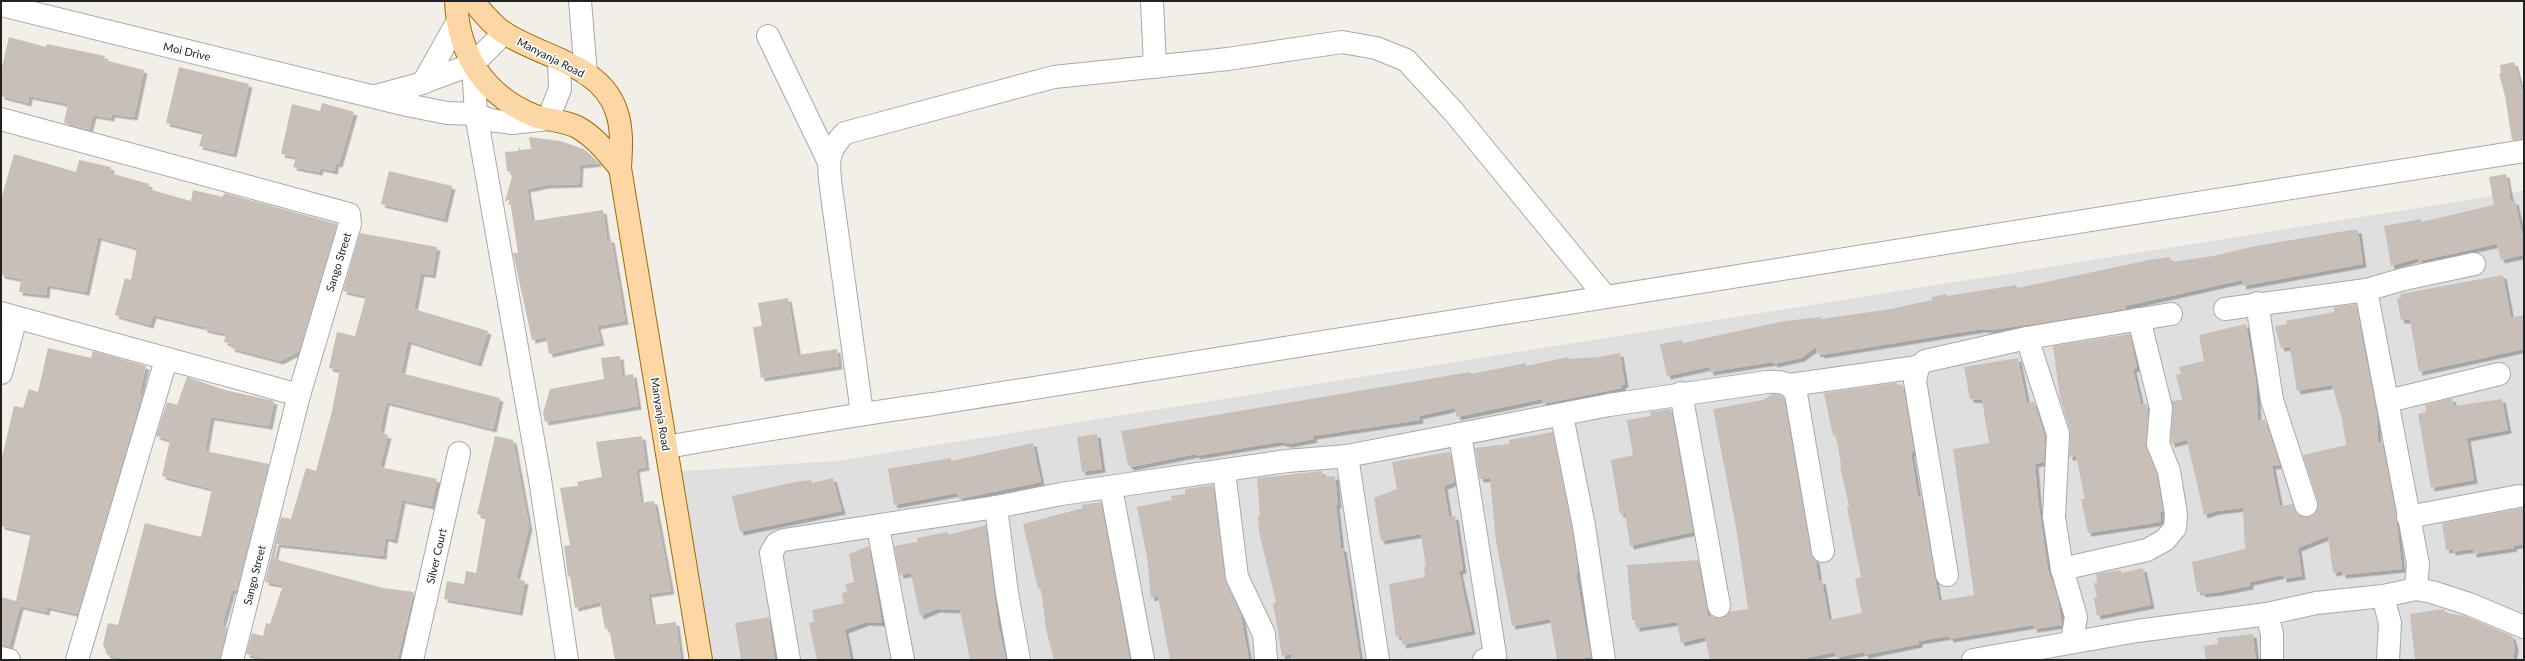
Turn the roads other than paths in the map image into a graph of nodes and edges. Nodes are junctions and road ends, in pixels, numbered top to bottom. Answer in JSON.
{"nodes":[{"id":1,"x":474,"y":1,"type":"edge"},
{"id":2,"x":580,"y":1,"type":"edge"},
{"id":3,"x":1152,"y":1,"type":"edge"},
{"id":4,"x":1,"y":5,"type":"edge"},
{"id":5,"x":457,"y":11,"type":"edge"},
{"id":6,"x":504,"y":33,"type":"junction"},
{"id":7,"x":768,"y":36,"type":"dead end"},
{"id":8,"x":559,"y":61,"type":"junction"},
{"id":9,"x":473,"y":64,"type":"junction"},
{"id":10,"x":1155,"y":66,"type":"junction"},
{"id":11,"x":586,"y":74,"type":"junction"},
{"id":12,"x":423,"y":83,"type":"junction"},
{"id":13,"x":374,"y":96,"type":"junction"},
{"id":14,"x":476,"y":114,"type":"junction"},
{"id":15,"x":548,"y":119,"type":"junction"},
{"id":16,"x":1,"y":120,"type":"edge"},
{"id":17,"x":2524,"y":151,"type":"edge"},
{"id":18,"x":828,"y":160,"type":"junction"},
{"id":19,"x":620,"y":168,"type":"junction"},
{"id":20,"x":2474,"y":264,"type":"dead end"},
{"id":21,"x":2366,"y":290,"type":"junction"},
{"id":22,"x":1605,"y":296,"type":"junction"},
{"id":23,"x":2257,"y":303,"type":"junction"},
{"id":24,"x":2225,"y":309,"type":"dead end"},
{"id":25,"x":2171,"y":314,"type":"dead end"},
{"id":26,"x":9,"y":316,"type":"edge"},
{"id":27,"x":2139,"y":319,"type":"junction"},
{"id":28,"x":2027,"y":338,"type":"junction"},
{"id":29,"x":166,"y":360,"type":"junction"},
{"id":30,"x":1918,"y":367,"type":"junction"},
{"id":31,"x":1,"y":373,"type":"edge"},
{"id":32,"x":2499,"y":374,"type":"dead end"},
{"id":33,"x":1790,"y":386,"type":"junction"},
{"id":34,"x":1681,"y":393,"type":"junction"},
{"id":35,"x":299,"y":395,"type":"junction"},
{"id":36,"x":2388,"y":401,"type":"junction"},
{"id":37,"x":862,"y":414,"type":"junction"},
{"id":38,"x":1562,"y":416,"type":"junction"},
{"id":39,"x":1460,"y":434,"type":"junction"},
{"id":40,"x":666,"y":447,"type":"junction"},
{"id":41,"x":459,"y":453,"type":"dead end"},
{"id":42,"x":1347,"y":456,"type":"junction"},
{"id":43,"x":1224,"y":471,"type":"junction"},
{"id":44,"x":1111,"y":488,"type":"junction"},
{"id":45,"x":2519,"y":496,"type":"dead end"},
{"id":46,"x":2306,"y":505,"type":"dead end"},
{"id":47,"x":996,"y":507,"type":"junction"},
{"id":48,"x":2408,"y":517,"type":"junction"},
{"id":49,"x":878,"y":527,"type":"junction"},
{"id":50,"x":1823,"y":551,"type":"dead end"},
{"id":51,"x":2062,"y":570,"type":"junction"},
{"id":52,"x":1946,"y":575,"type":"dead end"},
{"id":53,"x":2416,"y":589,"type":"junction"},
{"id":54,"x":2383,"y":596,"type":"junction"},
{"id":55,"x":1719,"y":606,"type":"dead end"},
{"id":56,"x":2267,"y":614,"type":"junction"},
{"id":57,"x":2524,"y":627,"type":"edge"},
{"id":58,"x":2072,"y":641,"type":"junction"},
{"id":59,"x":1,"y":658,"type":"edge"},
{"id":60,"x":9,"y":660,"type":"edge"},
{"id":61,"x":77,"y":660,"type":"edge"},
{"id":62,"x":232,"y":660,"type":"edge"},
{"id":63,"x":412,"y":660,"type":"edge"},
{"id":64,"x":567,"y":660,"type":"edge"},
{"id":65,"x":701,"y":660,"type":"edge"},
{"id":66,"x":789,"y":660,"type":"edge"},
{"id":67,"x":903,"y":660,"type":"edge"},
{"id":68,"x":1019,"y":660,"type":"edge"},
{"id":69,"x":1143,"y":660,"type":"edge"},
{"id":70,"x":1266,"y":660,"type":"edge"},
{"id":71,"x":1378,"y":660,"type":"edge"},
{"id":72,"x":1484,"y":660,"type":"edge"},
{"id":73,"x":1604,"y":660,"type":"edge"},
{"id":74,"x":1973,"y":660,"type":"edge"},
{"id":75,"x":2272,"y":660,"type":"edge"},
{"id":76,"x":2388,"y":660,"type":"edge"}],
"edges":[{"from":1,"to":6,"type":"main road","name":"Manyanja Road"},
{"from":2,"to":11,"type":"street"},
{"from":3,"to":10,"type":"street"},
{"from":4,"to":13,"type":"street","name":"Moi Drive"},
{"from":5,"to":9,"type":"main road"},
{"from":5,"to":12,"type":"street"},
{"from":6,"to":8,"type":"main road","name":"Manyanja Road"},
{"from":6,"to":9,"type":"street"},
{"from":7,"to":18,"type":"street"},
{"from":8,"to":11,"type":"main road","name":"Manyanja Road"},
{"from":8,"to":15,"type":"street"},
{"from":9,"to":12,"type":"street"},
{"from":9,"to":14,"type":"street"},
{"from":9,"to":15,"type":"main road"},
{"from":10,"to":18,"type":"street"},
{"from":10,"to":22,"type":"street"},
{"from":11,"to":19,"type":"main road","name":"Manyanja Road"},
{"from":12,"to":13,"type":"street"},
{"from":13,"to":14,"type":"street","name":"Moi Drive"},
{"from":14,"to":15,"type":"street","name":"Moi Drive"},
{"from":14,"to":64,"type":"street"},
{"from":15,"to":19,"type":"main road"},
{"from":16,"to":35,"type":"street","name":"Sango Street"},
{"from":17,"to":22,"type":"street"},
{"from":18,"to":37,"type":"street"},
{"from":19,"to":40,"type":"main road","name":"Manyanja Road"},
{"from":20,"to":21,"type":"street"},
{"from":21,"to":23,"type":"street"},
{"from":21,"to":36,"type":"street"},
{"from":22,"to":37,"type":"street"},
{"from":23,"to":24,"type":"street"},
{"from":23,"to":46,"type":"street"},
{"from":25,"to":27,"type":"street"},
{"from":26,"to":29,"type":"street"},
{"from":26,"to":31,"type":"street"},
{"from":27,"to":28,"type":"street"},
{"from":27,"to":51,"type":"street"},
{"from":28,"to":30,"type":"street"},
{"from":28,"to":51,"type":"street"},
{"from":29,"to":35,"type":"street"},
{"from":29,"to":61,"type":"street"},
{"from":30,"to":33,"type":"street"},
{"from":30,"to":52,"type":"street"},
{"from":32,"to":36,"type":"street"},
{"from":33,"to":34,"type":"street"},
{"from":33,"to":50,"type":"street"},
{"from":34,"to":38,"type":"street"},
{"from":34,"to":55,"type":"street"},
{"from":35,"to":62,"type":"street","name":"Sango Street"},
{"from":36,"to":48,"type":"street"},
{"from":37,"to":40,"type":"street"},
{"from":38,"to":39,"type":"street"},
{"from":38,"to":73,"type":"street"},
{"from":39,"to":42,"type":"street"},
{"from":39,"to":72,"type":"street"},
{"from":40,"to":65,"type":"main road","name":"Manyanja Road"},
{"from":41,"to":63,"type":"street","name":"Silver Court"},
{"from":42,"to":43,"type":"street"},
{"from":42,"to":71,"type":"street"},
{"from":43,"to":44,"type":"street"},
{"from":43,"to":70,"type":"street"},
{"from":44,"to":47,"type":"street"},
{"from":44,"to":69,"type":"street"},
{"from":45,"to":48,"type":"street"},
{"from":47,"to":49,"type":"street"},
{"from":47,"to":68,"type":"street"},
{"from":48,"to":53,"type":"street"},
{"from":49,"to":66,"type":"street"},
{"from":49,"to":67,"type":"street"},
{"from":51,"to":58,"type":"street"},
{"from":53,"to":54,"type":"street"},
{"from":53,"to":57,"type":"street"},
{"from":54,"to":56,"type":"street"},
{"from":54,"to":76,"type":"street"},
{"from":56,"to":58,"type":"street"},
{"from":56,"to":75,"type":"street"},
{"from":58,"to":74,"type":"street"},
{"from":59,"to":60,"type":"street"}]}
